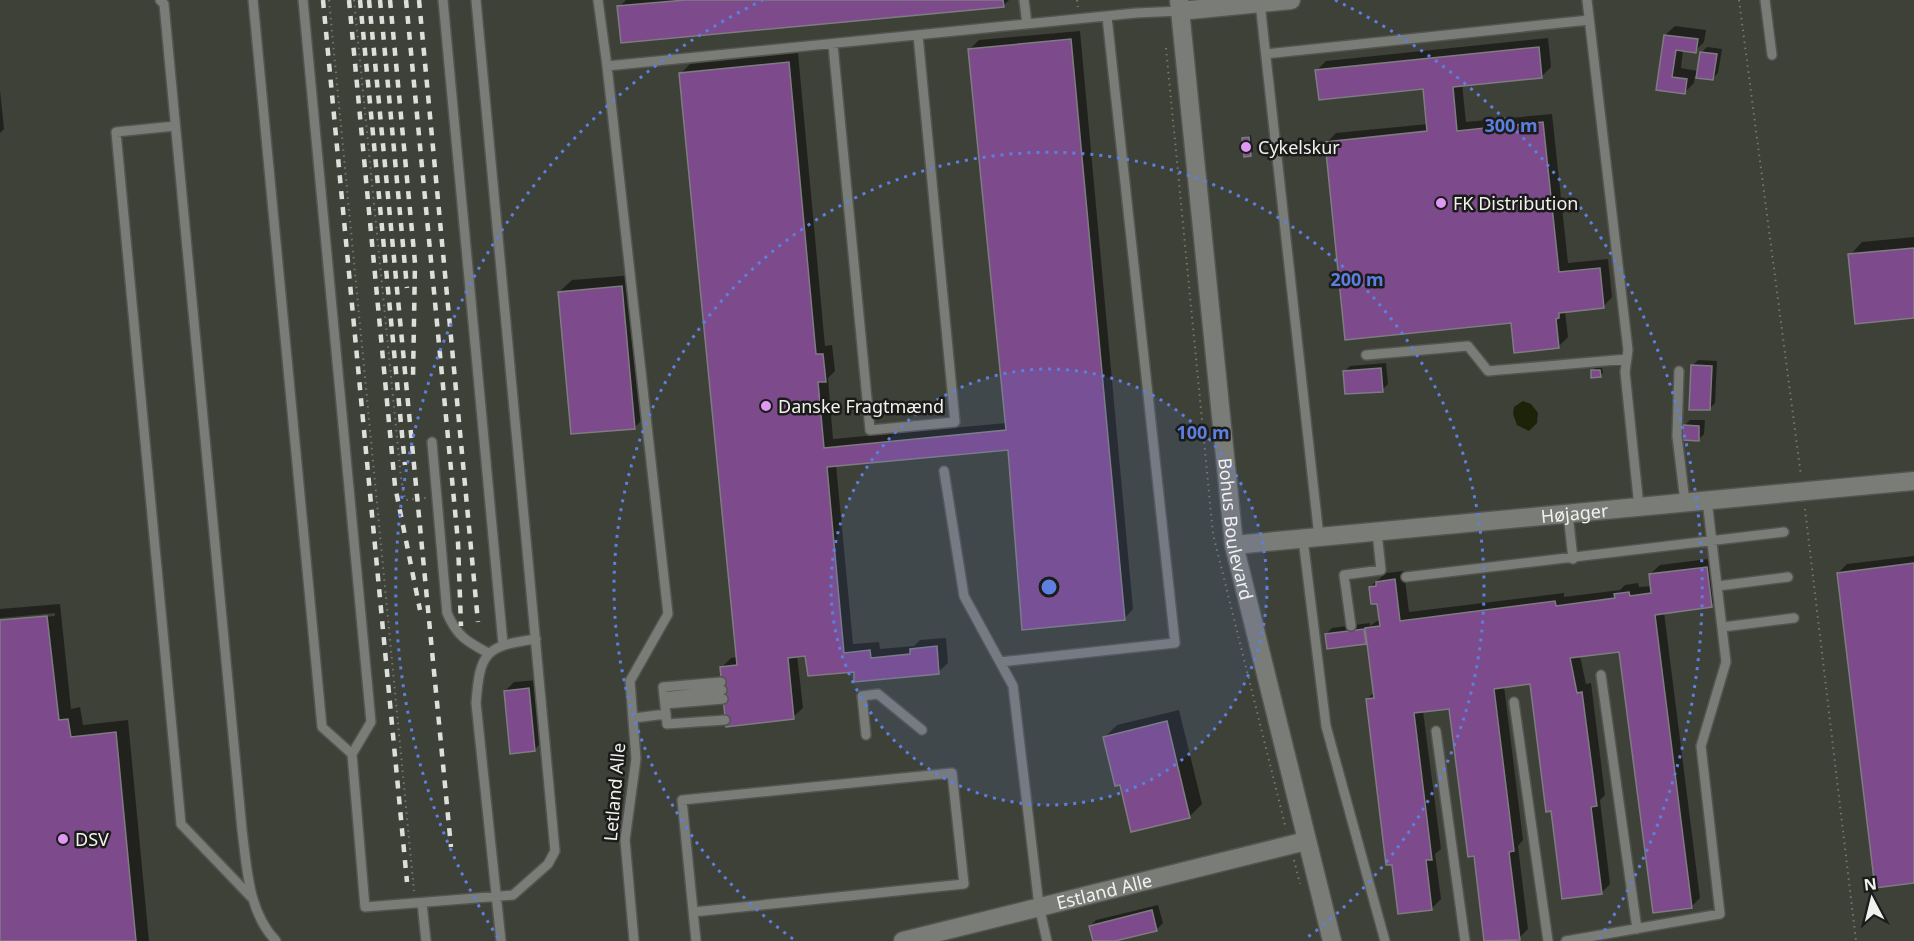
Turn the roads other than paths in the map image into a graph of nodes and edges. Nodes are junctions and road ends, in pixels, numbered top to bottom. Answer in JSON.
{"nodes":[{"id":1,"x":160,"y":0,"type":"edge"},
{"id":2,"x":253,"y":0,"type":"edge"},
{"id":3,"x":303,"y":0,"type":"edge"},
{"id":4,"x":443,"y":0,"type":"edge"},
{"id":5,"x":476,"y":0,"type":"edge"},
{"id":6,"x":598,"y":0,"type":"edge"},
{"id":7,"x":1024,"y":0,"type":"edge"},
{"id":8,"x":1290,"y":0,"type":"edge"},
{"id":9,"x":1587,"y":0,"type":"edge"},
{"id":10,"x":1765,"y":0,"type":"edge"},
{"id":11,"x":1260,"y":3,"type":"junction"},
{"id":12,"x":1179,"y":6,"type":"edge"},
{"id":13,"x":1107,"y":17,"type":"junction"},
{"id":14,"x":1589,"y":20,"type":"junction"},
{"id":15,"x":1027,"y":24,"type":"junction"},
{"id":16,"x":918,"y":35,"type":"junction"},
{"id":17,"x":833,"y":45,"type":"junction"},
{"id":18,"x":1266,"y":54,"type":"junction"},
{"id":19,"x":1772,"y":55,"type":"dead end"},
{"id":20,"x":607,"y":66,"type":"junction"},
{"id":21,"x":175,"y":126,"type":"junction"},
{"id":22,"x":1366,"y":355,"type":"dead end"},
{"id":23,"x":1627,"y":359,"type":"junction"},
{"id":24,"x":1679,"y":371,"type":"dead end"},
{"id":25,"x":432,"y":442,"type":"dead end"},
{"id":26,"x":944,"y":471,"type":"dead end"},
{"id":27,"x":1914,"y":481,"type":"edge"},
{"id":28,"x":1707,"y":500,"type":"junction"},
{"id":29,"x":1685,"y":502,"type":"junction"},
{"id":30,"x":1639,"y":507,"type":"junction"},
{"id":31,"x":1568,"y":514,"type":"junction"},
{"id":32,"x":1377,"y":532,"type":"junction"},
{"id":33,"x":1784,"y":532,"type":"dead end"},
{"id":34,"x":1311,"y":538,"type":"junction"},
{"id":35,"x":1712,"y":542,"type":"junction"},
{"id":36,"x":1234,"y":545,"type":"junction"},
{"id":37,"x":1573,"y":559,"type":"junction"},
{"id":38,"x":1406,"y":577,"type":"dead end"},
{"id":39,"x":1788,"y":577,"type":"dead end"},
{"id":40,"x":1718,"y":586,"type":"junction"},
{"id":41,"x":1794,"y":618,"type":"dead end"},
{"id":42,"x":1351,"y":626,"type":"dead end"},
{"id":43,"x":1723,"y":627,"type":"junction"},
{"id":44,"x":536,"y":639,"type":"junction"},
{"id":45,"x":503,"y":644,"type":"junction"},
{"id":46,"x":488,"y":653,"type":"junction"},
{"id":47,"x":1000,"y":662,"type":"junction"},
{"id":48,"x":1601,"y":675,"type":"dead end"},
{"id":49,"x":1514,"y":702,"type":"dead end"},
{"id":50,"x":665,"y":705,"type":"junction"},
{"id":51,"x":634,"y":718,"type":"junction"},
{"id":52,"x":725,"y":720,"type":"dead end"},
{"id":53,"x":922,"y":730,"type":"dead end"},
{"id":54,"x":1436,"y":731,"type":"dead end"},
{"id":55,"x":866,"y":735,"type":"dead end"},
{"id":56,"x":352,"y":754,"type":"junction"},
{"id":57,"x":1306,"y":841,"type":"junction"},
{"id":58,"x":496,"y":896,"type":"junction"},
{"id":59,"x":251,"y":897,"type":"junction"},
{"id":60,"x":418,"y":903,"type":"junction"},
{"id":61,"x":1039,"y":906,"type":"junction"},
{"id":62,"x":693,"y":912,"type":"junction"},
{"id":63,"x":1637,"y":929,"type":"junction"},
{"id":64,"x":276,"y":941,"type":"edge"},
{"id":65,"x":426,"y":941,"type":"edge"},
{"id":66,"x":501,"y":941,"type":"edge"},
{"id":67,"x":634,"y":941,"type":"edge"},
{"id":68,"x":696,"y":941,"type":"edge"},
{"id":69,"x":903,"y":941,"type":"edge"},
{"id":70,"x":1047,"y":941,"type":"edge"},
{"id":71,"x":1332,"y":941,"type":"edge"},
{"id":72,"x":1385,"y":941,"type":"edge"},
{"id":73,"x":1465,"y":941,"type":"edge"},
{"id":74,"x":1548,"y":941,"type":"edge"},
{"id":75,"x":1566,"y":941,"type":"edge"}],
"edges":[{"from":1,"to":21,"type":"lane"},
{"from":2,"to":56,"type":"lane"},
{"from":3,"to":56,"type":"lane"},
{"from":4,"to":45,"type":"lane"},
{"from":5,"to":44,"type":"lane"},
{"from":6,"to":20,"type":"lane"},
{"from":7,"to":15,"type":"lane"},
{"from":8,"to":11,"type":"street"},
{"from":9,"to":14,"type":"lane"},
{"from":10,"to":19,"type":"lane"},
{"from":11,"to":12,"type":"street"},
{"from":11,"to":18,"type":"lane"},
{"from":12,"to":13,"type":"lane"},
{"from":12,"to":36,"type":"street","name":"Bohus Boulevard"},
{"from":13,"to":15,"type":"lane"},
{"from":13,"to":47,"type":"lane"},
{"from":14,"to":18,"type":"lane"},
{"from":14,"to":23,"type":"lane"},
{"from":15,"to":16,"type":"lane"},
{"from":16,"to":17,"type":"lane"},
{"from":16,"to":17,"type":"lane"},
{"from":17,"to":20,"type":"lane"},
{"from":18,"to":34,"type":"lane"},
{"from":20,"to":51,"type":"lane","name":"Letland Alle"},
{"from":21,"to":59,"type":"lane"},
{"from":21,"to":59,"type":"lane"},
{"from":22,"to":23,"type":"lane"},
{"from":23,"to":30,"type":"lane"},
{"from":24,"to":29,"type":"lane"},
{"from":25,"to":46,"type":"lane"},
{"from":26,"to":47,"type":"lane"},
{"from":27,"to":28,"type":"street","name":"Højager"},
{"from":28,"to":29,"type":"street","name":"Højager"},
{"from":28,"to":35,"type":"lane"},
{"from":29,"to":30,"type":"street","name":"Højager"},
{"from":30,"to":31,"type":"street","name":"Højager"},
{"from":31,"to":32,"type":"street","name":"Højager"},
{"from":31,"to":37,"type":"lane"},
{"from":32,"to":34,"type":"street","name":"Højager"},
{"from":32,"to":42,"type":"lane"},
{"from":33,"to":35,"type":"lane"},
{"from":34,"to":36,"type":"street","name":"Højager"},
{"from":34,"to":72,"type":"lane"},
{"from":35,"to":37,"type":"lane"},
{"from":35,"to":40,"type":"lane"},
{"from":36,"to":57,"type":"street","name":"Bohus Boulevard"},
{"from":37,"to":38,"type":"lane"},
{"from":39,"to":40,"type":"lane"},
{"from":40,"to":43,"type":"lane"},
{"from":41,"to":43,"type":"lane"},
{"from":43,"to":63,"type":"lane"},
{"from":44,"to":45,"type":"lane"},
{"from":44,"to":58,"type":"lane"},
{"from":45,"to":46,"type":"lane"},
{"from":46,"to":58,"type":"lane"},
{"from":47,"to":61,"type":"lane"},
{"from":48,"to":63,"type":"lane"},
{"from":49,"to":74,"type":"lane"},
{"from":50,"to":50,"type":"lane"},
{"from":50,"to":51,"type":"lane"},
{"from":50,"to":52,"type":"lane"},
{"from":51,"to":67,"type":"lane","name":"Letland Alle"},
{"from":53,"to":55,"type":"lane"},
{"from":54,"to":73,"type":"lane"},
{"from":56,"to":60,"type":"lane"},
{"from":57,"to":61,"type":"street","name":"Estland Alle"},
{"from":57,"to":71,"type":"street","name":"Bohus Boulevard"},
{"from":58,"to":60,"type":"lane"},
{"from":58,"to":66,"type":"lane"},
{"from":59,"to":64,"type":"lane"},
{"from":60,"to":65,"type":"lane"},
{"from":61,"to":69,"type":"street","name":"Estland Alle"},
{"from":61,"to":70,"type":"lane"},
{"from":62,"to":62,"type":"lane"},
{"from":62,"to":68,"type":"lane"},
{"from":63,"to":75,"type":"lane"}]}
